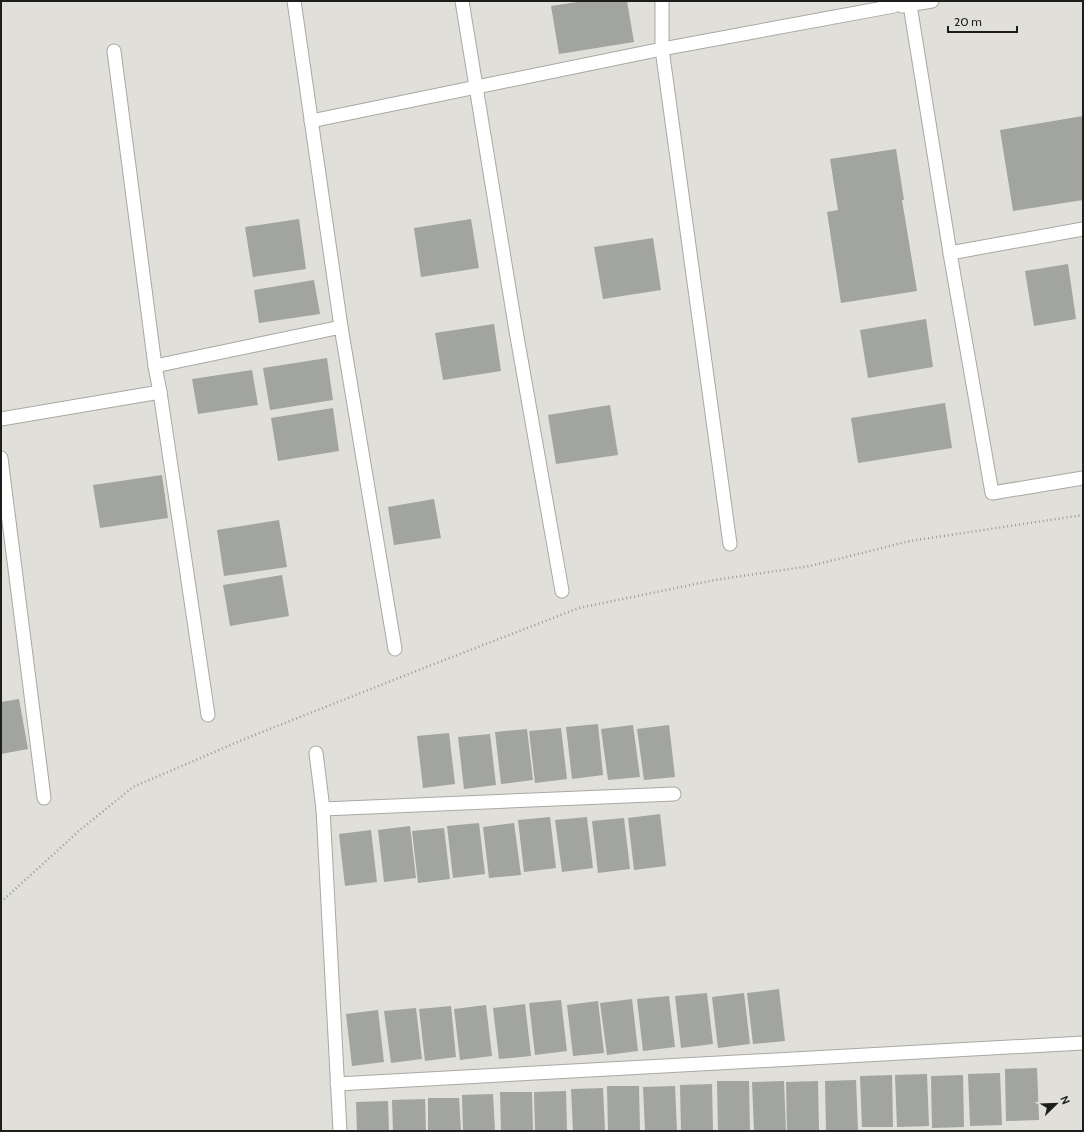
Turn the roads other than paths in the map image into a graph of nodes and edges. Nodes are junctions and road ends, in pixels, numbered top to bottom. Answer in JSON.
{"nodes":[{"id":1,"x":294,"y":1,"type":"edge"},
{"id":2,"x":462,"y":1,"type":"edge"},
{"id":3,"x":662,"y":1,"type":"edge"},
{"id":4,"x":932,"y":1,"type":"edge"},
{"id":5,"x":893,"y":4,"type":"edge"},
{"id":6,"x":910,"y":6,"type":"junction"},
{"id":7,"x":662,"y":49,"type":"junction"},
{"id":8,"x":114,"y":50,"type":"dead end"},
{"id":9,"x":476,"y":88,"type":"junction"},
{"id":10,"x":311,"y":121,"type":"junction"},
{"id":11,"x":1083,"y":229,"type":"edge"},
{"id":12,"x":950,"y":253,"type":"junction"},
{"id":13,"x":341,"y":327,"type":"junction"},
{"id":14,"x":155,"y":366,"type":"junction"},
{"id":15,"x":160,"y":392,"type":"junction"},
{"id":16,"x":1,"y":419,"type":"edge"},
{"id":17,"x":1,"y":458,"type":"edge"},
{"id":18,"x":1083,"y":478,"type":"edge"},
{"id":19,"x":730,"y":544,"type":"dead end"},
{"id":20,"x":562,"y":591,"type":"dead end"},
{"id":21,"x":395,"y":649,"type":"dead end"},
{"id":22,"x":208,"y":715,"type":"dead end"},
{"id":23,"x":316,"y":753,"type":"dead end"},
{"id":24,"x":674,"y":794,"type":"dead end"},
{"id":25,"x":44,"y":798,"type":"dead end"},
{"id":26,"x":323,"y":809,"type":"junction"},
{"id":27,"x":1083,"y":1043,"type":"edge"},
{"id":28,"x":337,"y":1084,"type":"junction"},
{"id":29,"x":340,"y":1131,"type":"edge"}],
"edges":[{"from":1,"to":10,"type":"lane"},
{"from":2,"to":9,"type":"lane"},
{"from":3,"to":7,"type":"lane"},
{"from":4,"to":6,"type":"lane"},
{"from":5,"to":6,"type":"lane"},
{"from":5,"to":7,"type":"lane"},
{"from":6,"to":12,"type":"lane"},
{"from":7,"to":9,"type":"lane"},
{"from":7,"to":19,"type":"lane"},
{"from":8,"to":14,"type":"lane"},
{"from":9,"to":10,"type":"lane"},
{"from":9,"to":20,"type":"lane"},
{"from":10,"to":13,"type":"lane"},
{"from":11,"to":12,"type":"lane"},
{"from":12,"to":18,"type":"lane"},
{"from":13,"to":14,"type":"lane"},
{"from":13,"to":21,"type":"lane"},
{"from":14,"to":15,"type":"lane"},
{"from":15,"to":16,"type":"lane"},
{"from":15,"to":22,"type":"lane"},
{"from":17,"to":25,"type":"lane"},
{"from":23,"to":26,"type":"lane"},
{"from":24,"to":26,"type":"lane"},
{"from":26,"to":28,"type":"lane"},
{"from":27,"to":28,"type":"lane"},
{"from":28,"to":29,"type":"lane"}]}
